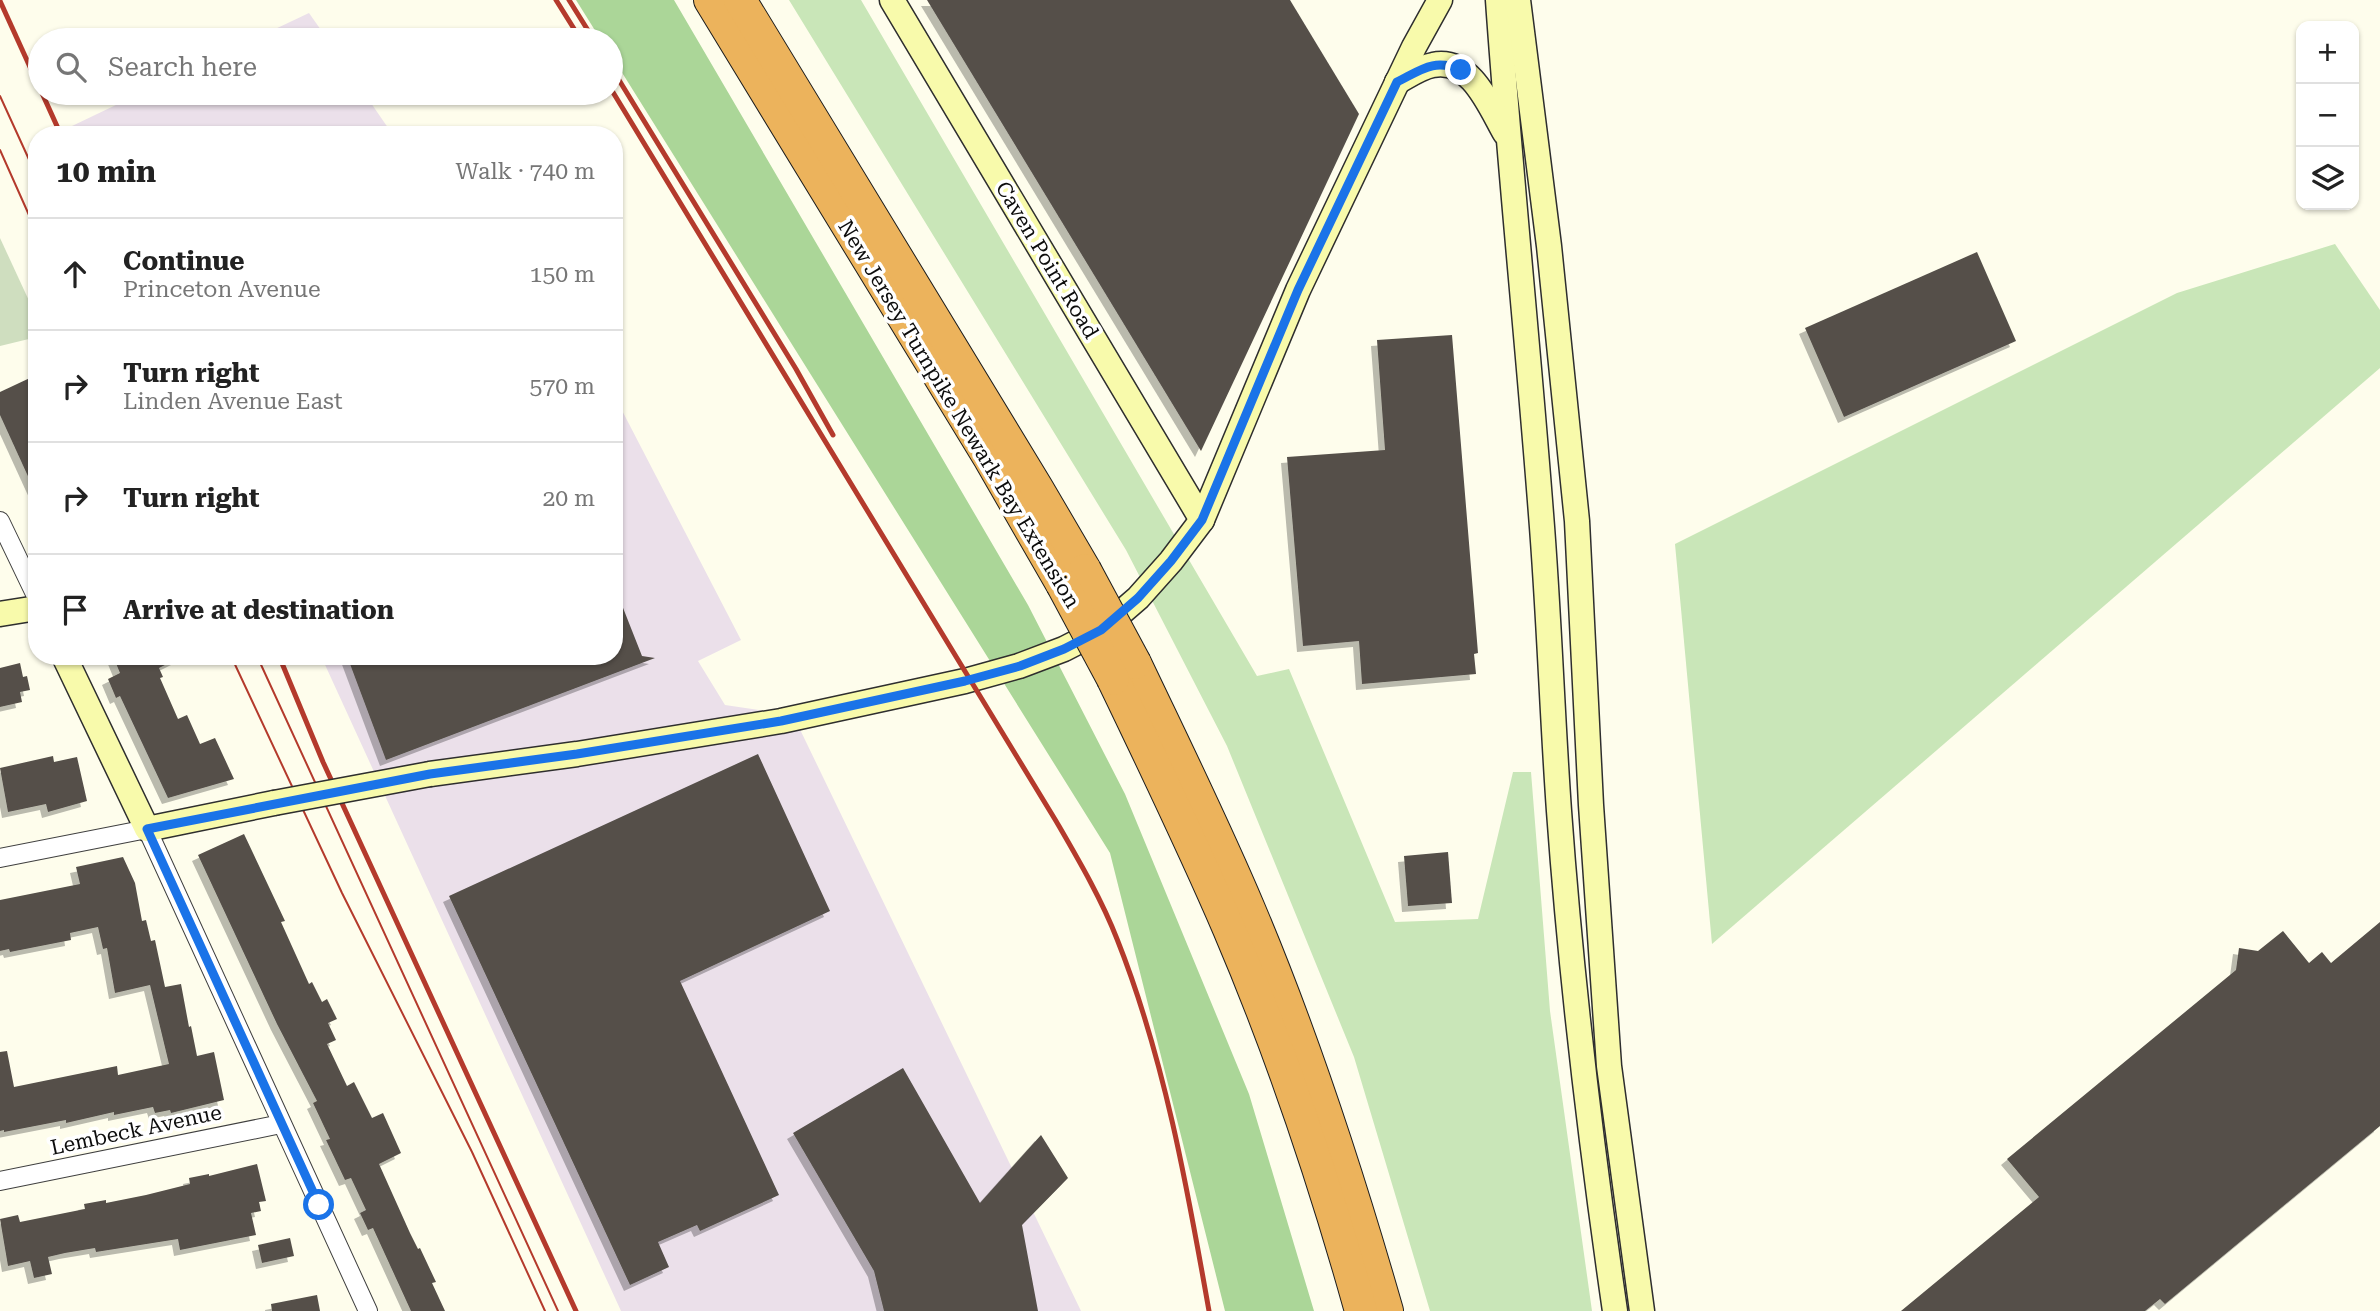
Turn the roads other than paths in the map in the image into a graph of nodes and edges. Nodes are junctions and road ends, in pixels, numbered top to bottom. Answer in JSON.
{"nodes":[{"id":1,"x":710,"y":0,"type":"edge"},
{"id":2,"x":740,"y":0,"type":"edge"},
{"id":3,"x":892,"y":0,"type":"edge"},
{"id":4,"x":1440,"y":0,"type":"edge"},
{"id":5,"x":1499,"y":0,"type":"edge"},
{"id":6,"x":1518,"y":0,"type":"edge"},
{"id":7,"x":1397,"y":82,"type":"junction"},
{"id":8,"x":1507,"y":138,"type":"junction"},
{"id":9,"x":1202,"y":520,"type":"junction"},
{"id":10,"x":0,"y":521,"type":"edge"},
{"id":11,"x":1073,"y":577,"type":"junction"},
{"id":12,"x":28,"y":579,"type":"edge"},
{"id":13,"x":28,"y":609,"type":"edge"},
{"id":14,"x":0,"y":614,"type":"edge"},
{"id":15,"x":68,"y":665,"type":"edge"},
{"id":16,"x":1124,"y":671,"type":"junction"},
{"id":17,"x":147,"y":829,"type":"junction"},
{"id":18,"x":0,"y":858,"type":"edge"},
{"id":19,"x":281,"y":1124,"type":"junction"},
{"id":20,"x":0,"y":1181,"type":"edge"},
{"id":21,"x":368,"y":1311,"type":"edge"},
{"id":22,"x":1360,"y":1311,"type":"edge"},
{"id":23,"x":1387,"y":1311,"type":"edge"},
{"id":24,"x":1615,"y":1311,"type":"edge"},
{"id":25,"x":1642,"y":1311,"type":"edge"}],
"edges":[{"from":1,"to":11,"type":"highway","name":"New Jersey Turnpike Newark Bay Extension"},
{"from":2,"to":11,"type":"highway","name":"New Jersey Turnpike Newark Bay Extension"},
{"from":3,"to":9,"type":"street","name":"Caven Point Road"},
{"from":4,"to":7,"type":"street"},
{"from":5,"to":8,"type":"street"},
{"from":6,"to":25,"type":"street"},
{"from":7,"to":8,"type":"street"},
{"from":7,"to":9,"type":"street"},
{"from":8,"to":24,"type":"street"},
{"from":9,"to":17,"type":"street","bridge":true},
{"from":10,"to":12,"type":"street"},
{"from":11,"to":16,"type":"highway","name":"New Jersey Turnpike Newark Bay Extension","bridge":true},
{"from":13,"to":14,"type":"street"},
{"from":15,"to":17,"type":"street"},
{"from":16,"to":22,"type":"highway","name":"New Jersey Turnpike Newark Bay Extension"},
{"from":16,"to":23,"type":"highway","name":"New Jersey Turnpike Newark Bay Extension"},
{"from":17,"to":18,"type":"street"},
{"from":17,"to":19,"type":"street"},
{"from":19,"to":20,"type":"street","name":"Lembeck Avenue"},
{"from":19,"to":21,"type":"street"}]}
